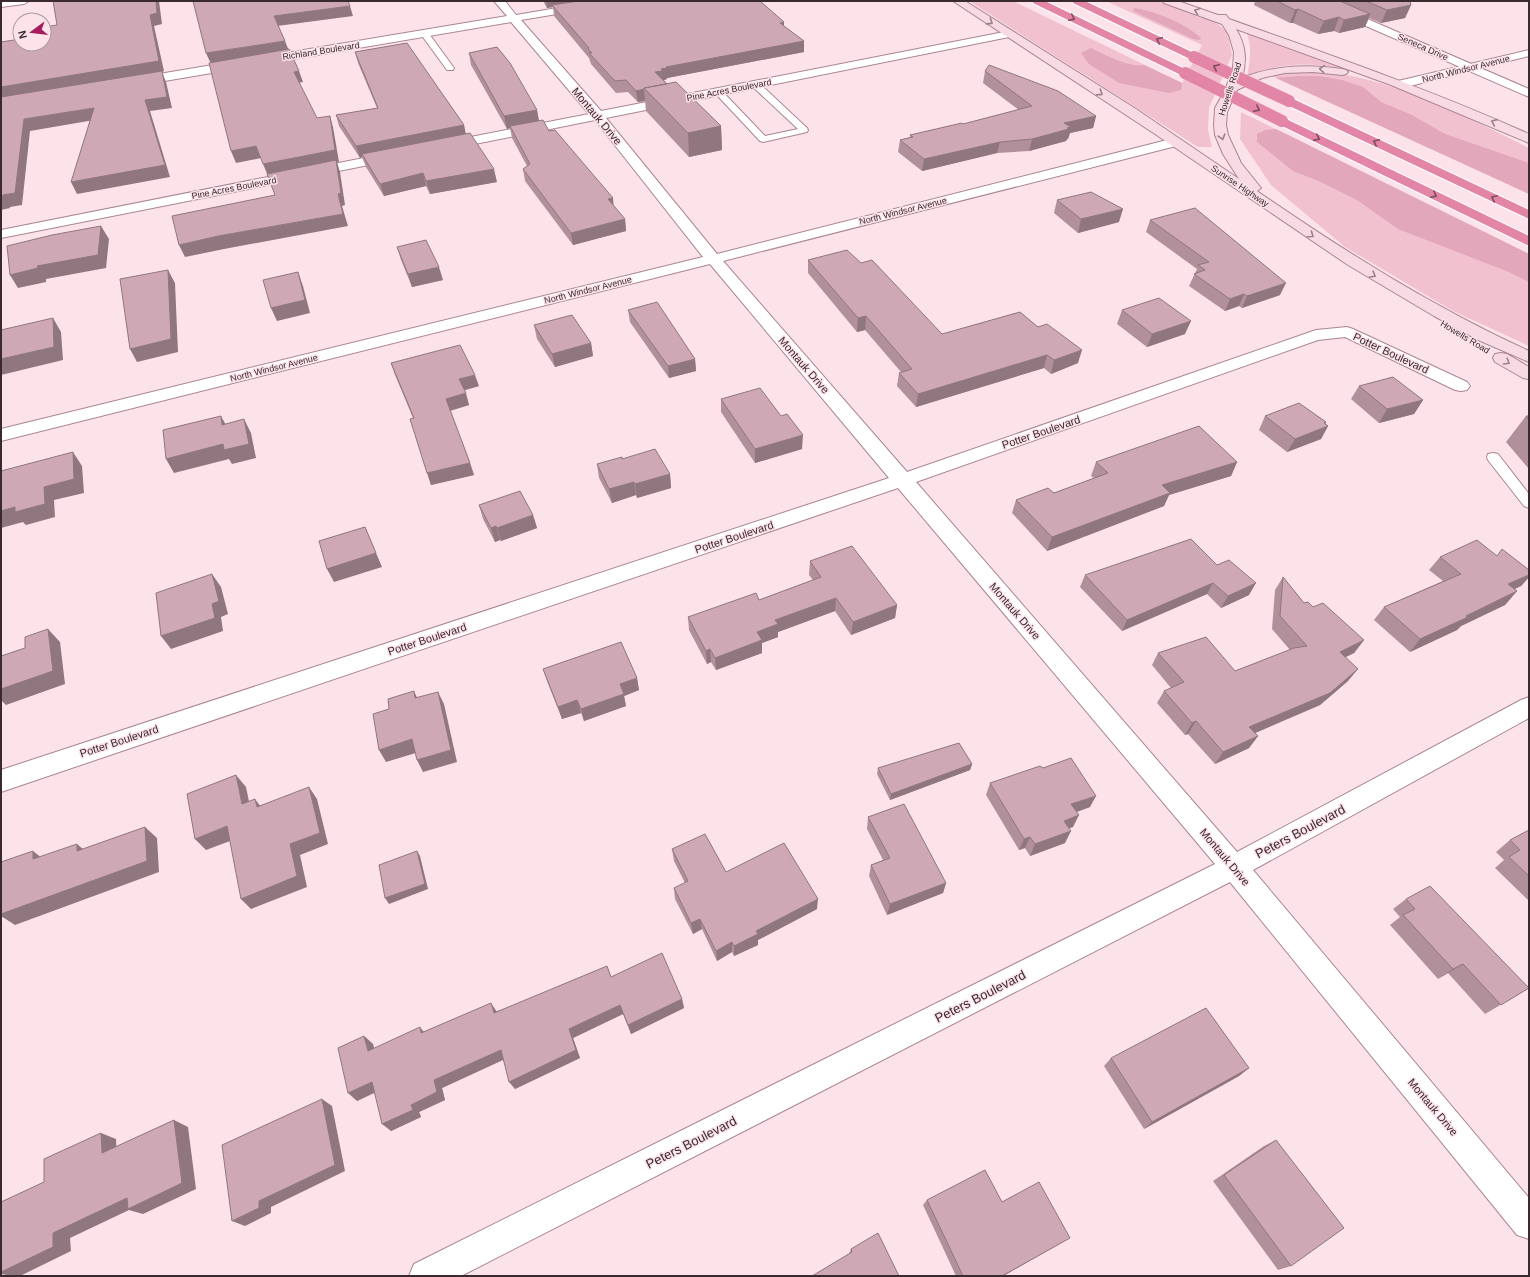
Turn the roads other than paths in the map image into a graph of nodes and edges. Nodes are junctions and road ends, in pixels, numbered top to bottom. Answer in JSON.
{"nodes":[{"id":1,"x":24,"y":1,"type":"edge"},
{"id":2,"x":499,"y":1,"type":"edge"},
{"id":3,"x":617,"y":1,"type":"edge"},
{"id":4,"x":958,"y":1,"type":"edge"},
{"id":5,"x":1037,"y":1,"type":"edge"},
{"id":6,"x":1076,"y":1,"type":"edge"},
{"id":7,"x":1168,"y":1,"type":"edge"},
{"id":8,"x":1317,"y":1,"type":"edge"},
{"id":9,"x":1,"y":4,"type":"edge"},
{"id":10,"x":1211,"y":6,"type":"dead end"},
{"id":11,"x":514,"y":18,"type":"junction"},
{"id":12,"x":1251,"y":19,"type":"dead end"},
{"id":13,"x":1226,"y":22,"type":"junction"},
{"id":14,"x":424,"y":33,"type":"junction"},
{"id":15,"x":1009,"y":34,"type":"junction"},
{"id":16,"x":1529,"y":53,"type":"edge"},
{"id":17,"x":1347,"y":64,"type":"junction"},
{"id":18,"x":450,"y":68,"type":"dead end"},
{"id":19,"x":1470,"y":68,"type":"junction"},
{"id":20,"x":126,"y":83,"type":"edge"},
{"id":21,"x":1402,"y":84,"type":"junction"},
{"id":22,"x":756,"y":85,"type":"junction"},
{"id":23,"x":1232,"y":88,"type":"junction"},
{"id":24,"x":718,"y":92,"type":"junction"},
{"id":25,"x":1529,"y":94,"type":"edge"},
{"id":26,"x":598,"y":116,"type":"junction"},
{"id":27,"x":1529,"y":139,"type":"edge"},
{"id":28,"x":1175,"y":142,"type":"junction"},
{"id":29,"x":431,"y":149,"type":"edge"},
{"id":30,"x":408,"y":153,"type":"edge"},
{"id":31,"x":1282,"y":215,"type":"junction"},
{"id":32,"x":1529,"y":215,"type":"edge"},
{"id":33,"x":1,"y":234,"type":"edge"},
{"id":34,"x":1529,"y":242,"type":"edge"},
{"id":35,"x":713,"y":259,"type":"junction"},
{"id":36,"x":1405,"y":295,"type":"junction"},
{"id":37,"x":1529,"y":357,"type":"edge"},
{"id":38,"x":1529,"y":374,"type":"edge"},
{"id":39,"x":1461,"y":386,"type":"dead end"},
{"id":40,"x":1,"y":435,"type":"edge"},
{"id":41,"x":1493,"y":457,"type":"dead end"},
{"id":42,"x":903,"y":480,"type":"junction"},
{"id":43,"x":1529,"y":503,"type":"edge"},
{"id":44,"x":1529,"y":707,"type":"edge"},
{"id":45,"x":1,"y":781,"type":"edge"},
{"id":46,"x":1234,"y":867,"type":"junction"},
{"id":47,"x":1529,"y":1223,"type":"edge"},
{"id":48,"x":426,"y":1276,"type":"edge"}],
"edges":[{"from":1,"to":9,"type":"street"},
{"from":2,"to":11,"type":"street","name":"Montauk Drive"},
{"from":3,"to":11,"type":"street","name":"Richland Boulevard"},
{"from":4,"to":15,"type":"main road","name":"Sunrise Highway","one_way":true},
{"from":5,"to":34,"type":"highway","one_way":true,"bridge":true},
{"from":32,"to":6,"type":"highway","one_way":true,"bridge":true},
{"from":13,"to":7,"type":"main road","one_way":true},
{"from":8,"to":19,"type":"street","name":"Seneca Drive"},
{"from":10,"to":13,"type":"main road","name":"Howells Road"},
{"from":11,"to":14,"type":"street","name":"Richland Boulevard"},
{"from":11,"to":26,"type":"street","name":"Montauk Drive"},
{"from":12,"to":17,"type":"main road"},
{"from":13,"to":17,"type":"main road"},
{"from":13,"to":23,"type":"main road","name":"Howells Road"},
{"from":14,"to":18,"type":"lane"},
{"from":14,"to":20,"type":"street","name":"Richland Boulevard"},
{"from":15,"to":22,"type":"street","name":"Pine Acres Boulevard"},
{"from":15,"to":28,"type":"main road","name":"Sunrise Highway","one_way":true},
{"from":16,"to":19,"type":"street","name":"North Windsor Avenue"},
{"from":17,"to":21,"type":"main road"},
{"from":19,"to":21,"type":"street","name":"North Windsor Avenue"},
{"from":19,"to":25,"type":"street","name":"Seneca Drive"},
{"from":21,"to":23,"type":"main road","one_way":true},
{"from":27,"to":21,"type":"main road","one_way":true},
{"from":22,"to":24,"type":"street","name":"Pine Acres Boulevard"},
{"from":22,"to":24,"type":"lane"},
{"from":23,"to":31,"type":"main road","name":"Howells Road","one_way":true},
{"from":24,"to":26,"type":"street","name":"Pine Acres Boulevard"},
{"from":26,"to":29,"type":"street","name":"Pine Acres Boulevard"},
{"from":26,"to":35,"type":"street","name":"Montauk Drive"},
{"from":28,"to":31,"type":"main road","name":"Sunrise Highway"},
{"from":28,"to":35,"type":"street","name":"North Windsor Avenue"},
{"from":30,"to":33,"type":"street","name":"Pine Acres Boulevard"},
{"from":31,"to":36,"type":"main road","name":"Sunrise Highway","one_way":true},
{"from":35,"to":40,"type":"street","name":"North Windsor Avenue"},
{"from":35,"to":42,"type":"street","name":"Montauk Drive"},
{"from":36,"to":37,"type":"main road","name":"Sunrise Highway"},
{"from":36,"to":38,"type":"main road","name":"Howells Road","one_way":true},
{"from":39,"to":42,"type":"street","name":"Potter Boulevard"},
{"from":41,"to":43,"type":"lane"},
{"from":42,"to":45,"type":"street","name":"Potter Boulevard"},
{"from":42,"to":46,"type":"street","name":"Montauk Drive"},
{"from":44,"to":46,"type":"street","name":"Peters Boulevard"},
{"from":46,"to":47,"type":"street","name":"Montauk Drive"},
{"from":46,"to":48,"type":"street","name":"Peters Boulevard"}]}
